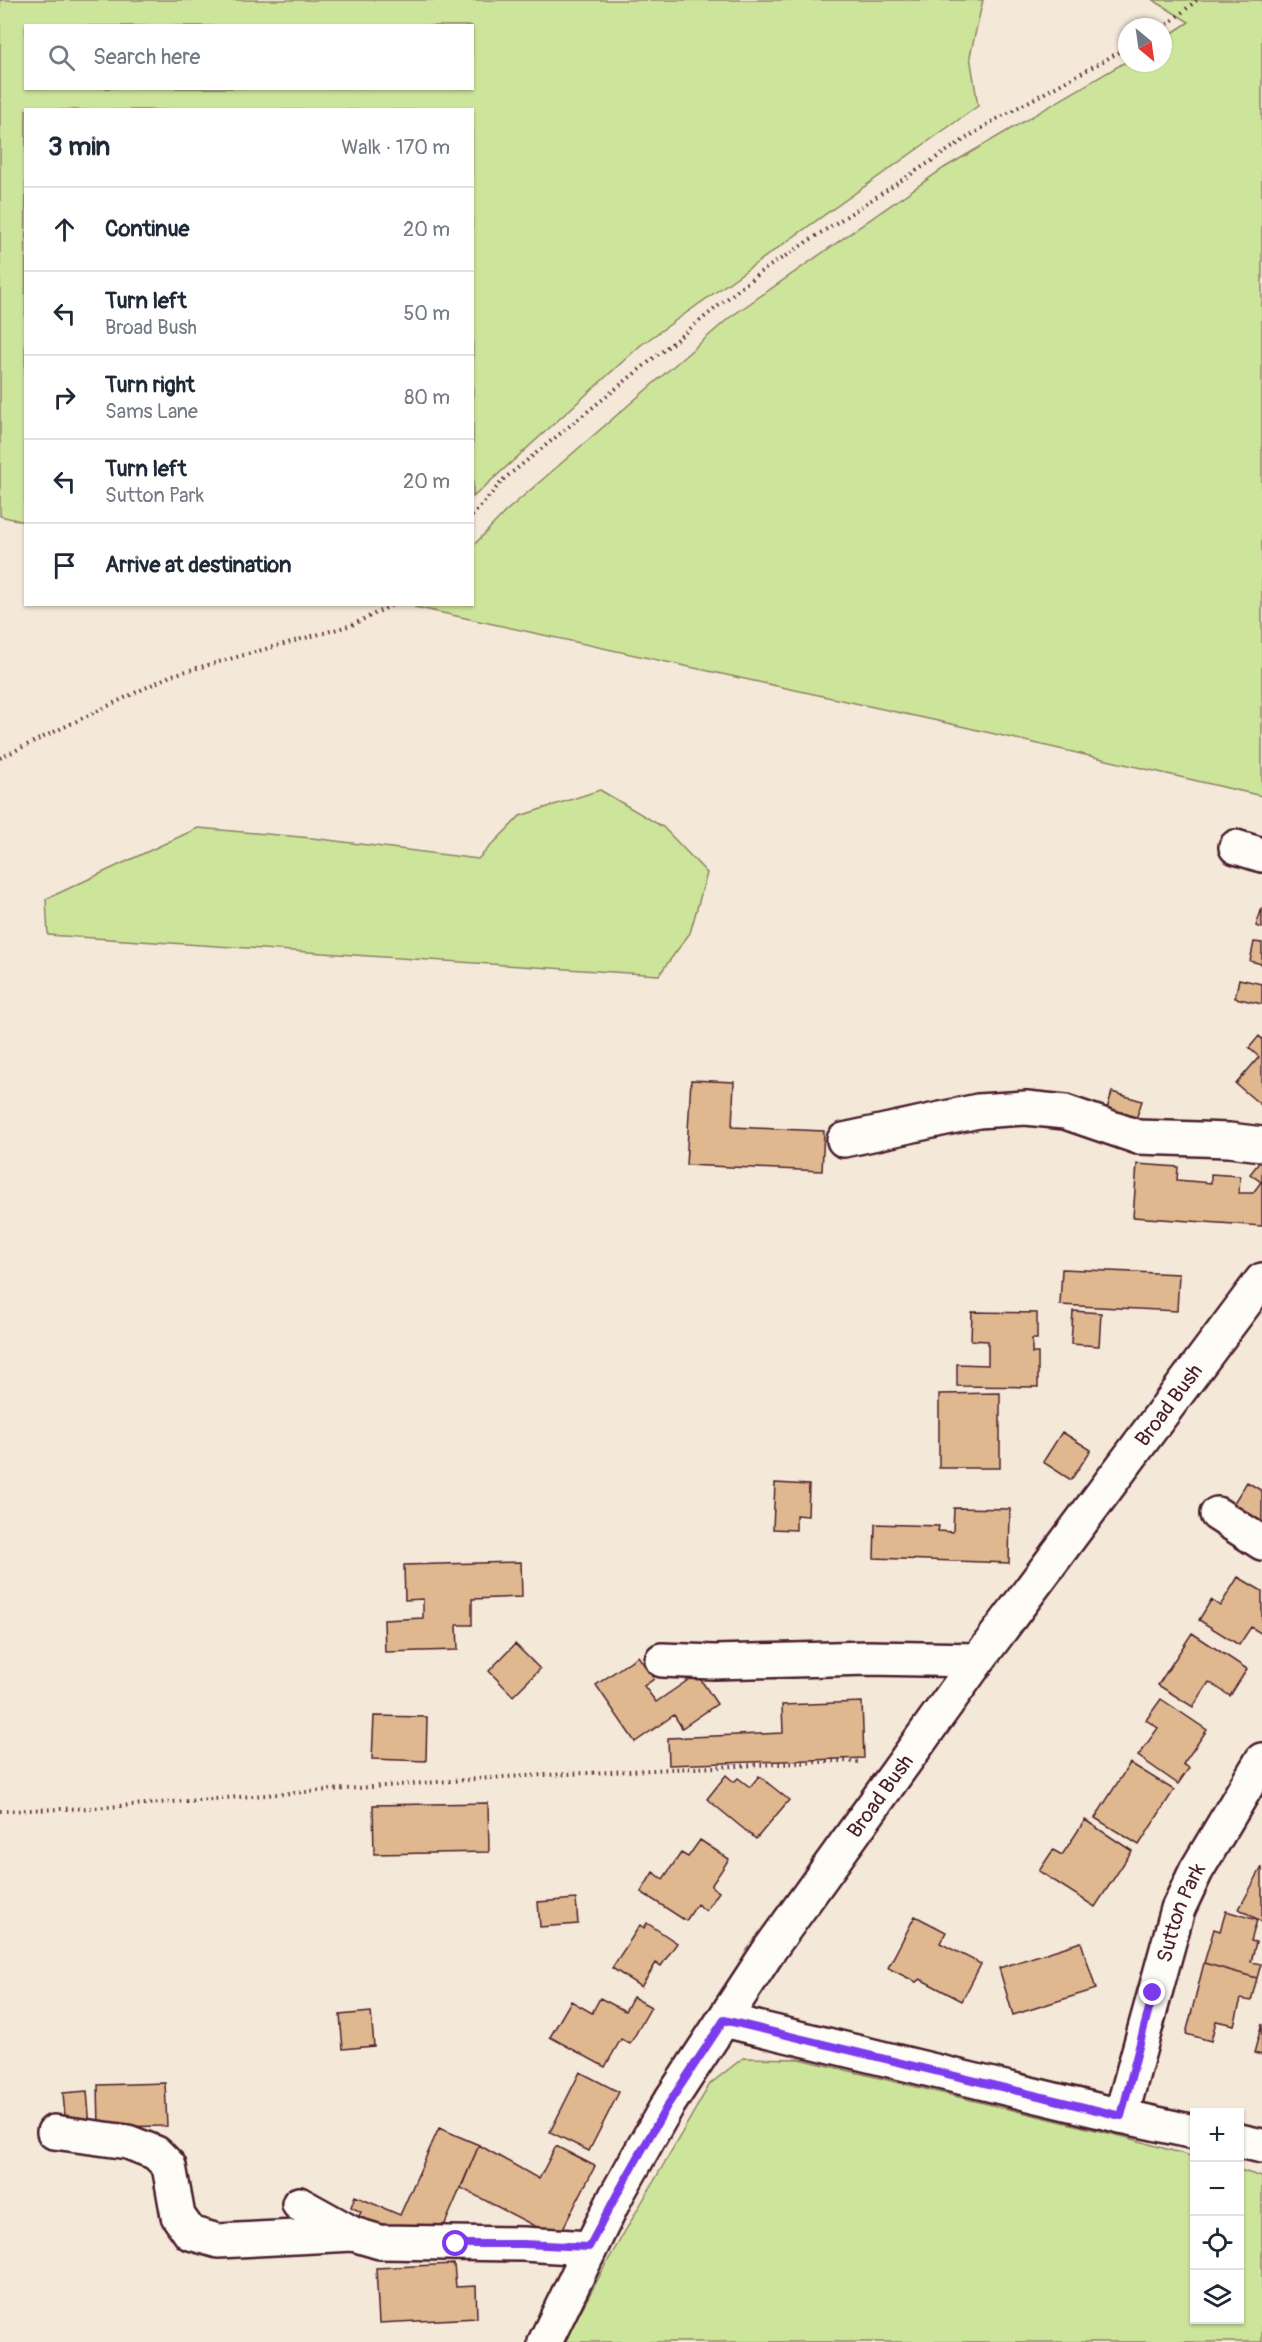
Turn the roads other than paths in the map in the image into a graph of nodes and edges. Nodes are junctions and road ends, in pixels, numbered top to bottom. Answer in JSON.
{"nodes":[{"id":1,"x":844,"y":1140,"type":"dead end"},
{"id":2,"x":1262,"y":1144,"type":"edge"},
{"id":3,"x":1262,"y":1280,"type":"edge"},
{"id":4,"x":1217,"y":1514,"type":"dead end"},
{"id":5,"x":1262,"y":1544,"type":"edge"},
{"id":6,"x":662,"y":1660,"type":"dead end"},
{"id":7,"x":978,"y":1660,"type":"junction"},
{"id":8,"x":1262,"y":1760,"type":"edge"},
{"id":9,"x":724,"y":2020,"type":"junction"},
{"id":10,"x":1121,"y":2116,"type":"junction"},
{"id":11,"x":1190,"y":2131,"type":"edge"},
{"id":12,"x":54,"y":2132,"type":"dead end"},
{"id":13,"x":1244,"y":2142,"type":"edge"},
{"id":14,"x":1262,"y":2146,"type":"edge"},
{"id":15,"x":299,"y":2204,"type":"dead end"},
{"id":16,"x":353,"y":2234,"type":"junction"},
{"id":17,"x":589,"y":2247,"type":"junction"},
{"id":18,"x":545,"y":2342,"type":"edge"}],
"edges":[{"from":1,"to":2,"type":"main road"},
{"from":3,"to":7,"type":"main road","name":"Broad Bush"},
{"from":4,"to":5,"type":"main road"},
{"from":6,"to":7,"type":"main road"},
{"from":7,"to":9,"type":"main road","name":"Broad Bush"},
{"from":8,"to":10,"type":"main road","name":"Sutton Park"},
{"from":9,"to":10,"type":"main road"},
{"from":9,"to":17,"type":"main road","name":"Broad Bush"},
{"from":10,"to":11,"type":"main road"},
{"from":12,"to":16,"type":"main road"},
{"from":13,"to":14,"type":"main road"},
{"from":15,"to":16,"type":"main road"},
{"from":16,"to":17,"type":"main road"},
{"from":17,"to":18,"type":"main road","name":"Broad Bush"}]}
